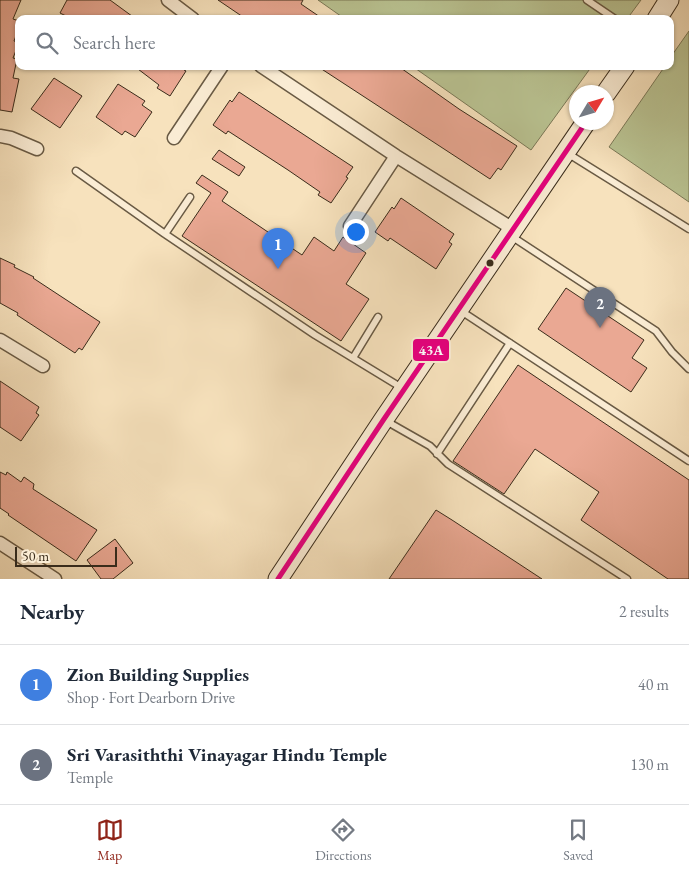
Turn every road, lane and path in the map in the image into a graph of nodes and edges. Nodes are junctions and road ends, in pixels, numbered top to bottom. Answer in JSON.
{"nodes":[{"id":1,"x":168,"y":0,"type":"edge"},
{"id":2,"x":588,"y":0,"type":"edge"},
{"id":3,"x":669,"y":0,"type":"edge"},
{"id":4,"x":188,"y":15,"type":"edge"},
{"id":5,"x":609,"y":15,"type":"edge"},
{"id":6,"x":659,"y":15,"type":"edge"},
{"id":7,"x":219,"y":70,"type":"edge"},
{"id":8,"x":267,"y":70,"type":"edge"},
{"id":9,"x":622,"y":70,"type":"edge"},
{"id":10,"x":612,"y":85,"type":"edge"},
{"id":11,"x":581,"y":130,"type":"edge"},
{"id":12,"x":0,"y":136,"type":"edge"},
{"id":13,"x":174,"y":138,"type":"dead end"},
{"id":14,"x":37,"y":149,"type":"dead end"},
{"id":15,"x":566,"y":152,"type":"junction"},
{"id":16,"x":396,"y":156,"type":"junction"},
{"id":17,"x":76,"y":171,"type":"dead end"},
{"id":18,"x":190,"y":197,"type":"dead end"},
{"id":19,"x":350,"y":226,"type":"dead end"},
{"id":20,"x":689,"y":229,"type":"edge"},
{"id":21,"x":511,"y":232,"type":"junction"},
{"id":22,"x":165,"y":234,"type":"junction"},
{"id":23,"x":460,"y":310,"type":"junction"},
{"id":24,"x":378,"y":318,"type":"dead end"},
{"id":25,"x":0,"y":340,"type":"edge"},
{"id":26,"x":510,"y":343,"type":"junction"},
{"id":27,"x":353,"y":358,"type":"junction"},
{"id":28,"x":42,"y":366,"type":"dead end"},
{"id":29,"x":689,"y":369,"type":"edge"},
{"id":30,"x":405,"y":390,"type":"junction"},
{"id":31,"x":384,"y":419,"type":"junction"},
{"id":32,"x":437,"y":454,"type":"junction"},
{"id":33,"x":689,"y":461,"type":"edge"},
{"id":34,"x":0,"y":543,"type":"edge"},
{"id":35,"x":55,"y":579,"type":"edge"},
{"id":36,"x":278,"y":579,"type":"edge"},
{"id":37,"x":627,"y":579,"type":"edge"}],
"edges":[{"from":1,"to":4,"type":"street"},
{"from":2,"to":5,"type":"lane"},
{"from":3,"to":6,"type":"main road"},
{"from":7,"to":13,"type":"street"},
{"from":8,"to":16,"type":"street"},
{"from":9,"to":10,"type":"main road"},
{"from":11,"to":15,"type":"main road"},
{"from":12,"to":14,"type":"street"},
{"from":15,"to":20,"type":"lane"},
{"from":15,"to":21,"type":"main road"},
{"from":16,"to":19,"type":"street"},
{"from":16,"to":21,"type":"street"},
{"from":17,"to":22,"type":"lane"},
{"from":18,"to":22,"type":"lane"},
{"from":21,"to":23,"type":"main road"},
{"from":21,"to":29,"type":"lane"},
{"from":22,"to":27,"type":"lane"},
{"from":23,"to":26,"type":"lane"},
{"from":23,"to":30,"type":"main road"},
{"from":24,"to":27,"type":"lane"},
{"from":25,"to":28,"type":"street"},
{"from":26,"to":32,"type":"lane"},
{"from":26,"to":33,"type":"lane"},
{"from":27,"to":30,"type":"lane"},
{"from":30,"to":31,"type":"main road"},
{"from":31,"to":32,"type":"lane"},
{"from":31,"to":36,"type":"main road"},
{"from":32,"to":37,"type":"lane"},
{"from":34,"to":35,"type":"street"}]}
